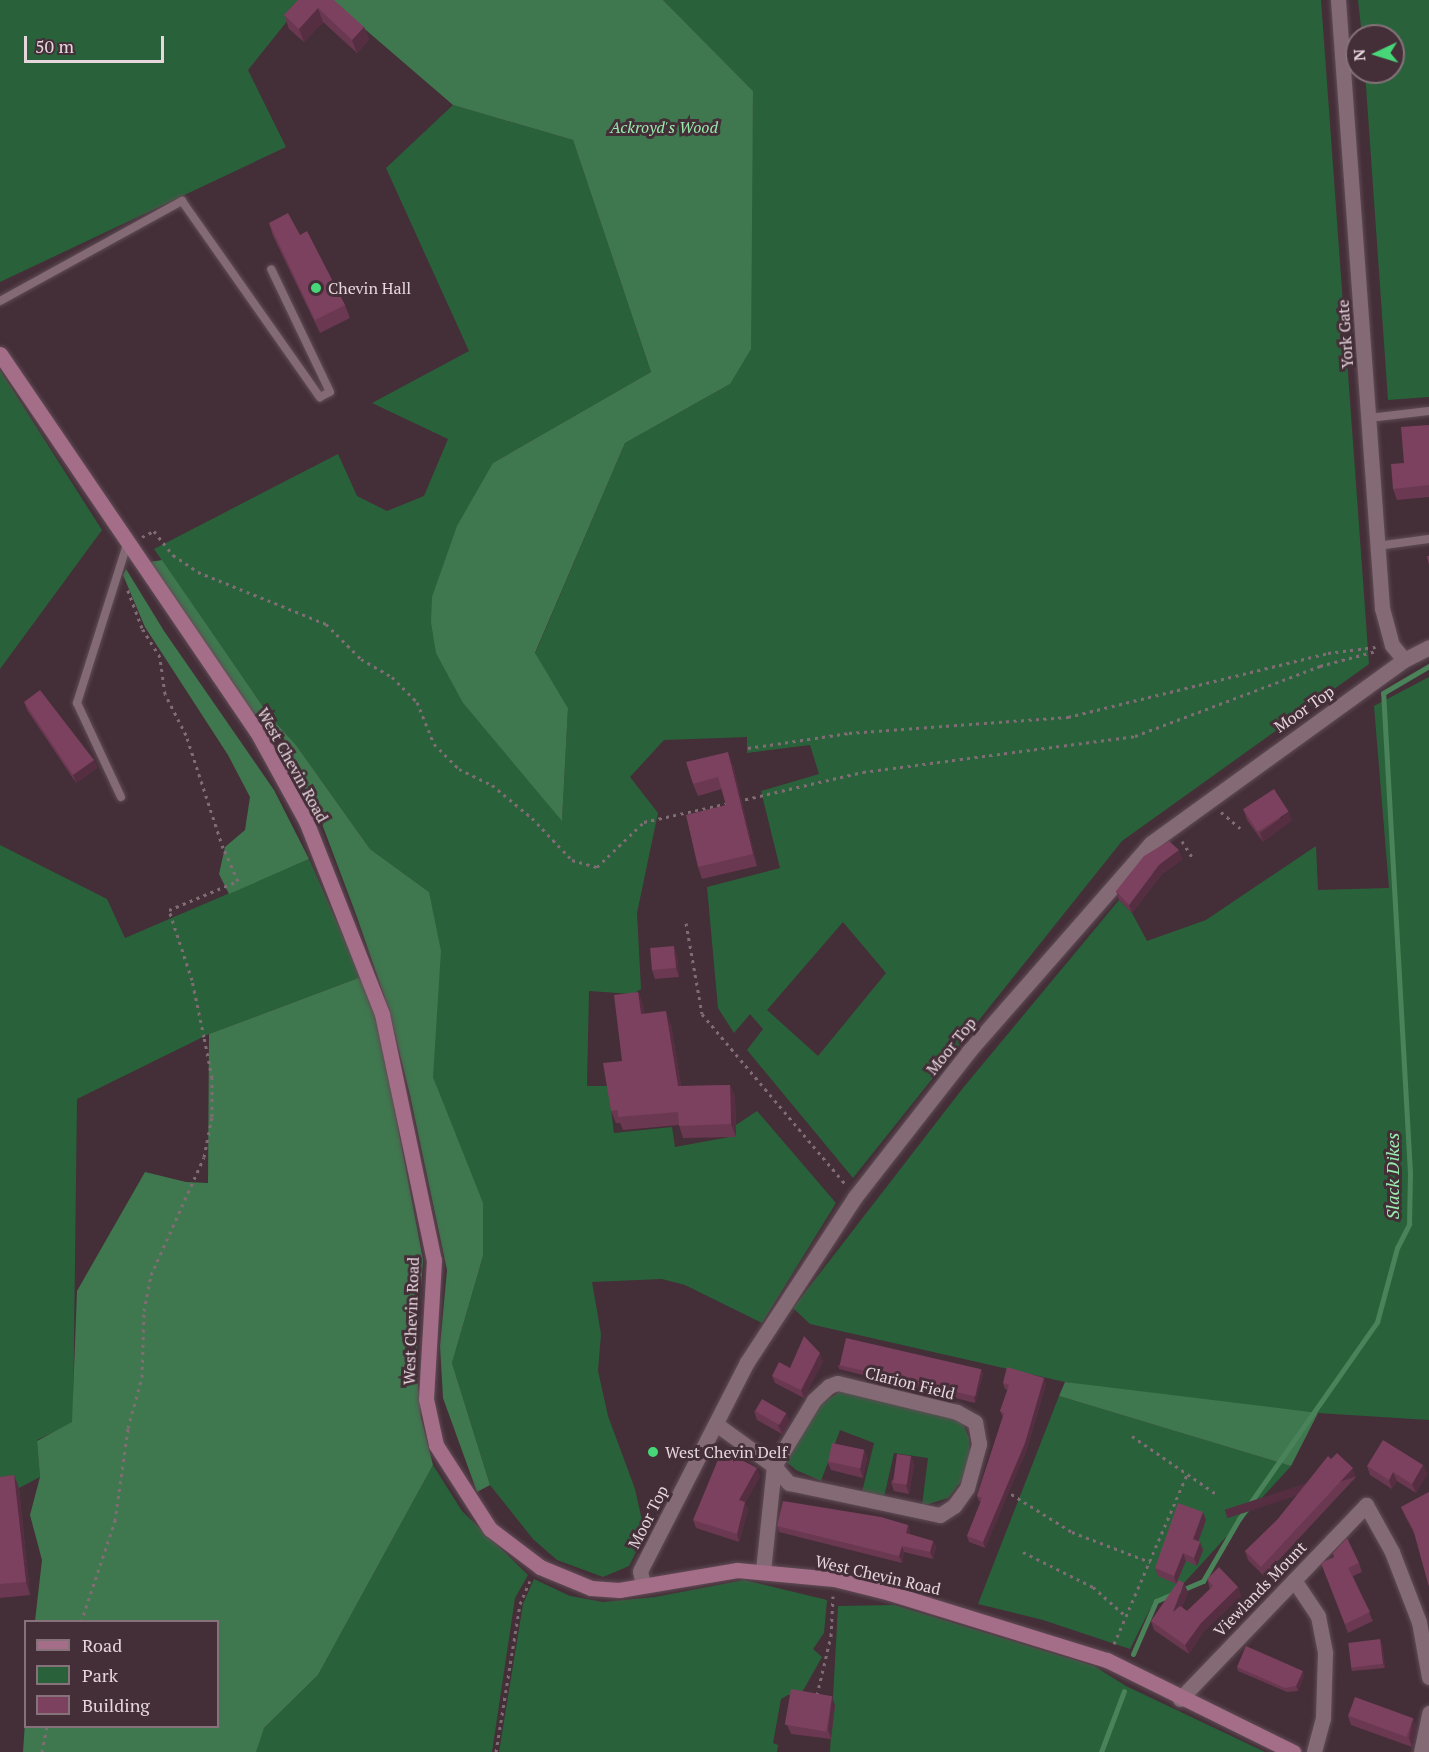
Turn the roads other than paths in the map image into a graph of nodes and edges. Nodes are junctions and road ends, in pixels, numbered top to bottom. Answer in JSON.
{"nodes":[{"id":1,"x":1338,"y":0,"type":"edge"},
{"id":2,"x":271,"y":269,"type":"dead end"},
{"id":3,"x":0,"y":301,"type":"edge"},
{"id":4,"x":0,"y":354,"type":"edge"},
{"id":5,"x":1429,"y":411,"type":"edge"},
{"id":6,"x":1369,"y":418,"type":"junction"},
{"id":7,"x":1429,"y":539,"type":"edge"},
{"id":8,"x":127,"y":544,"type":"junction"},
{"id":9,"x":1377,"y":546,"type":"junction"},
{"id":10,"x":1429,"y":647,"type":"edge"},
{"id":11,"x":1404,"y":660,"type":"junction"},
{"id":12,"x":121,"y":797,"type":"dead end"},
{"id":13,"x":716,"y":1424,"type":"junction"},
{"id":14,"x":774,"y":1466,"type":"junction"},
{"id":15,"x":763,"y":1571,"type":"junction"},
{"id":16,"x":1294,"y":1580,"type":"junction"},
{"id":17,"x":643,"y":1585,"type":"junction"},
{"id":18,"x":1429,"y":1677,"type":"edge"},
{"id":19,"x":1180,"y":1699,"type":"junction"},
{"id":20,"x":1429,"y":1713,"type":"edge"},
{"id":21,"x":1293,"y":1752,"type":"edge"},
{"id":22,"x":1314,"y":1752,"type":"edge"},
{"id":23,"x":1421,"y":1752,"type":"edge"}],
"edges":[{"from":1,"to":6,"type":"street","name":"York Gate"},
{"from":2,"to":3,"type":"lane"},
{"from":4,"to":8,"type":"street","name":"West Chevin Road"},
{"from":5,"to":6,"type":"lane"},
{"from":6,"to":9,"type":"street","name":"York Gate"},
{"from":7,"to":9,"type":"lane"},
{"from":8,"to":12,"type":"lane"},
{"from":8,"to":17,"type":"street","name":"West Chevin Road"},
{"from":9,"to":11,"type":"street","name":"York Gate"},
{"from":10,"to":11,"type":"street","name":"Moor Top"},
{"from":11,"to":13,"type":"street","name":"Moor Top"},
{"from":13,"to":14,"type":"street"},
{"from":13,"to":17,"type":"street","name":"Moor Top"},
{"from":14,"to":14,"type":"street","name":"Clarion Field"},
{"from":14,"to":15,"type":"street","name":"Clarion Field"},
{"from":15,"to":17,"type":"street","name":"West Chevin Road"},
{"from":15,"to":19,"type":"street","name":"West Chevin Road"},
{"from":16,"to":18,"type":"street","name":"Viewlands Mount"},
{"from":16,"to":19,"type":"street","name":"Viewlands Mount"},
{"from":16,"to":22,"type":"street"},
{"from":19,"to":21,"type":"street","name":"West Chevin Road"},
{"from":20,"to":23,"type":"street"}]}
